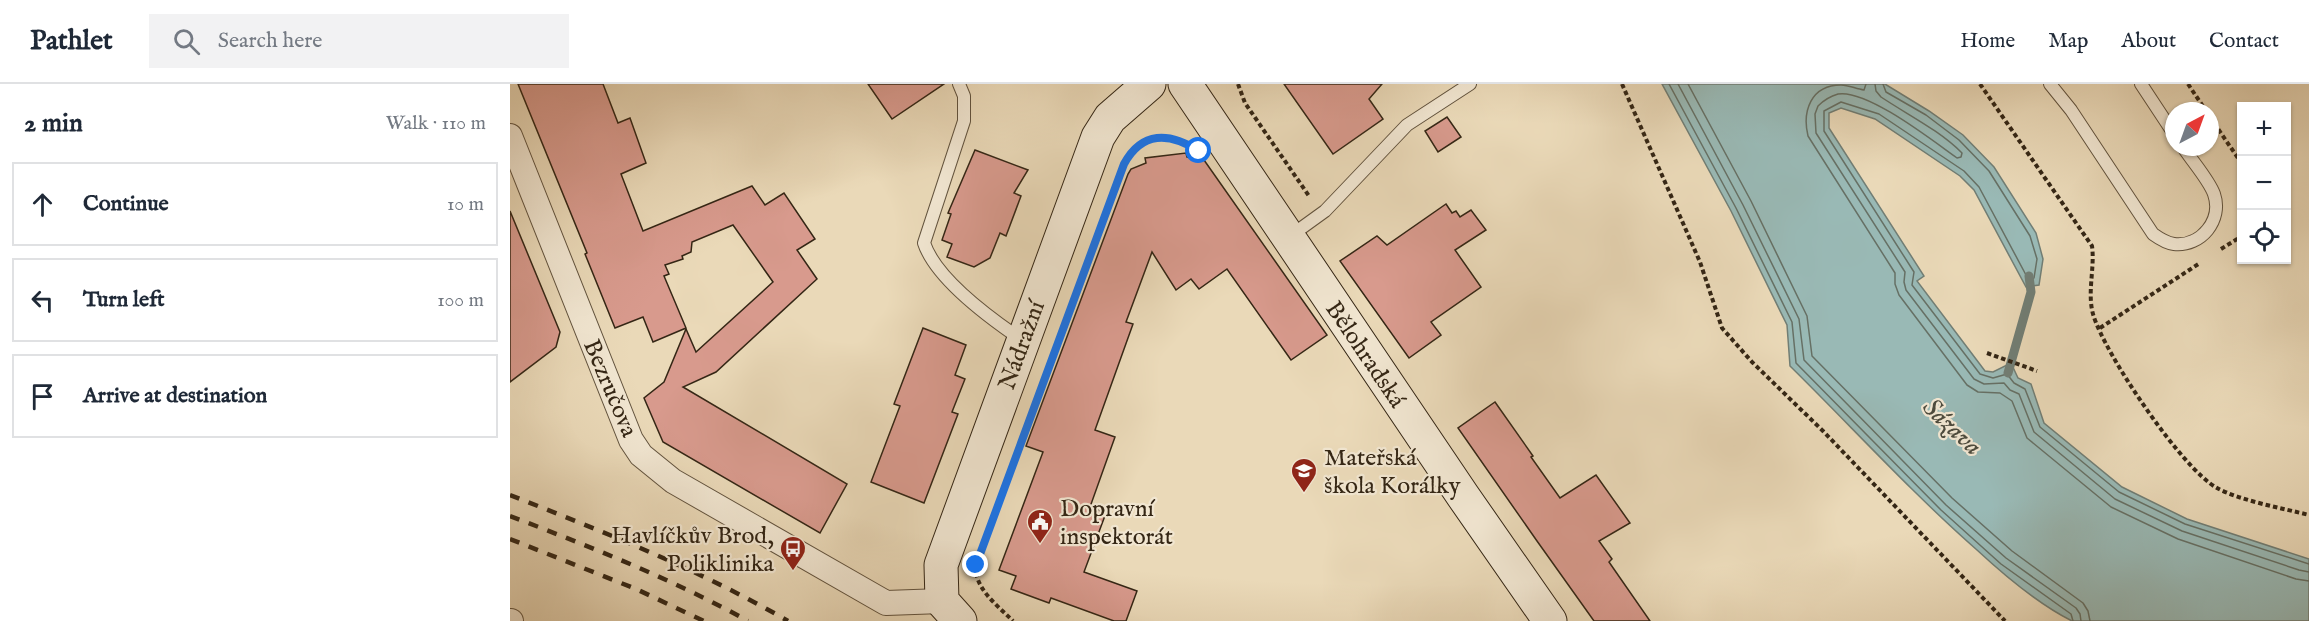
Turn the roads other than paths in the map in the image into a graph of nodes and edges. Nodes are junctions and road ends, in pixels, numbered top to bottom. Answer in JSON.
{"nodes":[{"id":1,"x":959,"y":84,"type":"edge"},
{"id":2,"x":1149,"y":84,"type":"edge"},
{"id":3,"x":1185,"y":84,"type":"edge"},
{"id":4,"x":1470,"y":84,"type":"edge"},
{"id":5,"x":2050,"y":84,"type":"edge"},
{"id":6,"x":2141,"y":84,"type":"edge"},
{"id":7,"x":2165,"y":120,"type":"edge"},
{"id":8,"x":510,"y":136,"type":"edge"},
{"id":9,"x":2189,"y":156,"type":"edge"},
{"id":10,"x":1288,"y":238,"type":"junction"},
{"id":11,"x":1022,"y":340,"type":"junction"},
{"id":12,"x":951,"y":611,"type":"edge"},
{"id":13,"x":1550,"y":621,"type":"edge"}],
"edges":[{"from":1,"to":11,"type":"lane"},
{"from":2,"to":11,"type":"street","name":"Nádražní"},
{"from":3,"to":10,"type":"street","name":"Bělohradská"},
{"from":4,"to":10,"type":"lane"},
{"from":5,"to":9,"type":"lane"},
{"from":6,"to":7,"type":"lane"},
{"from":8,"to":12,"type":"street","name":"Bezručova"},
{"from":10,"to":13,"type":"street","name":"Bělohradská"},
{"from":11,"to":12,"type":"street","name":"Nádražní"}]}
